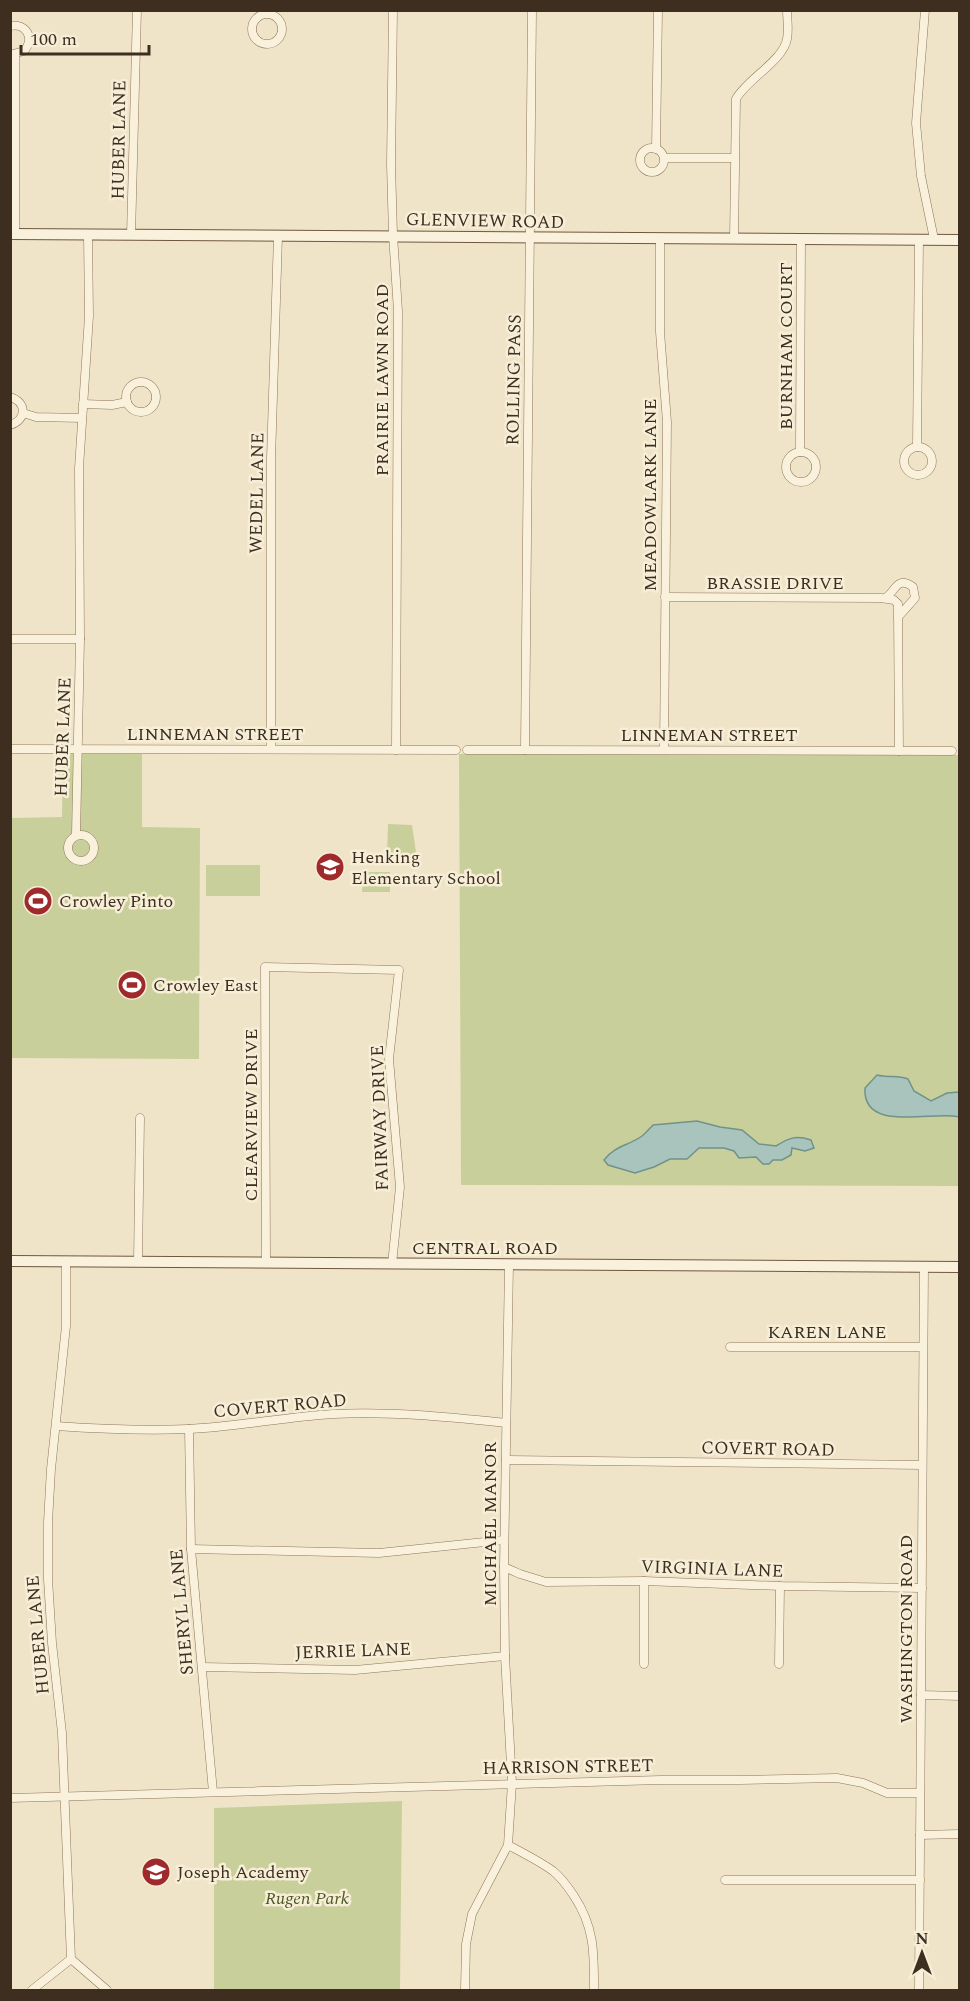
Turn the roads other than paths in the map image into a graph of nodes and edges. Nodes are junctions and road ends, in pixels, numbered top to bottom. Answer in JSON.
{"nodes":[{"id":1,"x":137,"y":10,"type":"edge"},
{"id":2,"x":393,"y":10,"type":"edge"},
{"id":3,"x":532,"y":10,"type":"edge"},
{"id":4,"x":658,"y":10,"type":"edge"},
{"id":5,"x":787,"y":10,"type":"edge"},
{"id":6,"x":925,"y":10,"type":"edge"},
{"id":7,"x":268,"y":12,"type":"edge"},
{"id":8,"x":10,"y":26,"type":"edge"},
{"id":9,"x":13,"y":54,"type":"edge"},
{"id":10,"x":656,"y":149,"type":"junction"},
{"id":11,"x":664,"y":158,"type":"junction"},
{"id":12,"x":734,"y":158,"type":"junction"},
{"id":13,"x":13,"y":234,"type":"edge"},
{"id":14,"x":88,"y":235,"type":"junction"},
{"id":15,"x":131,"y":235,"type":"junction"},
{"id":16,"x":393,"y":235,"type":"junction"},
{"id":17,"x":278,"y":236,"type":"junction"},
{"id":18,"x":530,"y":238,"type":"junction"},
{"id":19,"x":660,"y":239,"type":"junction"},
{"id":20,"x":734,"y":239,"type":"junction"},
{"id":21,"x":801,"y":239,"type":"junction"},
{"id":22,"x":934,"y":239,"type":"junction"},
{"id":23,"x":919,"y":240,"type":"junction"},
{"id":24,"x":960,"y":240,"type":"edge"},
{"id":25,"x":10,"y":397,"type":"edge"},
{"id":26,"x":127,"y":402,"type":"dead end"},
{"id":27,"x":83,"y":404,"type":"junction"},
{"id":28,"x":23,"y":413,"type":"junction"},
{"id":29,"x":82,"y":418,"type":"junction"},
{"id":30,"x":10,"y":425,"type":"edge"},
{"id":31,"x":917,"y":447,"type":"dead end"},
{"id":32,"x":800,"y":452,"type":"dead end"},
{"id":33,"x":665,"y":597,"type":"junction"},
{"id":34,"x":885,"y":598,"type":"junction"},
{"id":35,"x":898,"y":613,"type":"junction"},
{"id":36,"x":10,"y":639,"type":"edge"},
{"id":37,"x":80,"y":639,"type":"junction"},
{"id":38,"x":10,"y":749,"type":"edge"},
{"id":39,"x":78,"y":749,"type":"junction"},
{"id":40,"x":271,"y":749,"type":"junction"},
{"id":41,"x":396,"y":750,"type":"junction"},
{"id":42,"x":456,"y":750,"type":"dead end"},
{"id":43,"x":466,"y":750,"type":"dead end"},
{"id":44,"x":525,"y":750,"type":"junction"},
{"id":45,"x":664,"y":750,"type":"junction"},
{"id":46,"x":899,"y":751,"type":"junction"},
{"id":47,"x":952,"y":751,"type":"dead end"},
{"id":48,"x":76,"y":835,"type":"dead end"},
{"id":49,"x":265,"y":967,"type":"joint"},
{"id":50,"x":140,"y":1118,"type":"dead end"},
{"id":51,"x":10,"y":1261,"type":"edge"},
{"id":52,"x":66,"y":1262,"type":"junction"},
{"id":53,"x":138,"y":1262,"type":"junction"},
{"id":54,"x":266,"y":1263,"type":"junction"},
{"id":55,"x":392,"y":1264,"type":"junction"},
{"id":56,"x":509,"y":1264,"type":"junction"},
{"id":57,"x":924,"y":1267,"type":"junction"},
{"id":58,"x":960,"y":1267,"type":"edge"},
{"id":59,"x":730,"y":1347,"type":"dead end"},
{"id":60,"x":923,"y":1347,"type":"junction"},
{"id":61,"x":506,"y":1423,"type":"junction"},
{"id":62,"x":56,"y":1426,"type":"junction"},
{"id":63,"x":189,"y":1429,"type":"junction"},
{"id":64,"x":506,"y":1460,"type":"junction"},
{"id":65,"x":922,"y":1466,"type":"junction"},
{"id":66,"x":504,"y":1540,"type":"junction"},
{"id":67,"x":191,"y":1549,"type":"junction"},
{"id":68,"x":504,"y":1567,"type":"junction"},
{"id":69,"x":644,"y":1581,"type":"junction"},
{"id":70,"x":780,"y":1586,"type":"junction"},
{"id":71,"x":922,"y":1588,"type":"junction"},
{"id":72,"x":505,"y":1656,"type":"junction"},
{"id":73,"x":644,"y":1664,"type":"dead end"},
{"id":74,"x":779,"y":1664,"type":"dead end"},
{"id":75,"x":202,"y":1667,"type":"junction"},
{"id":76,"x":921,"y":1695,"type":"junction"},
{"id":77,"x":960,"y":1696,"type":"edge"},
{"id":78,"x":512,"y":1783,"type":"junction"},
{"id":79,"x":213,"y":1792,"type":"junction"},
{"id":80,"x":920,"y":1794,"type":"junction"},
{"id":81,"x":66,"y":1796,"type":"junction"},
{"id":82,"x":10,"y":1798,"type":"edge"},
{"id":83,"x":960,"y":1834,"type":"edge"},
{"id":84,"x":920,"y":1835,"type":"junction"},
{"id":85,"x":508,"y":1845,"type":"junction"},
{"id":86,"x":725,"y":1880,"type":"dead end"},
{"id":87,"x":920,"y":1880,"type":"junction"},
{"id":88,"x":71,"y":1959,"type":"junction"},
{"id":89,"x":32,"y":1990,"type":"edge"},
{"id":90,"x":107,"y":1990,"type":"edge"},
{"id":91,"x":465,"y":1990,"type":"edge"},
{"id":92,"x":594,"y":1990,"type":"edge"},
{"id":93,"x":919,"y":1990,"type":"edge"}],
"edges":[{"from":1,"to":15,"type":"street","name":"HUBER LANE"},
{"from":2,"to":16,"type":"street","name":"PRAIRIE LAWN ROAD"},
{"from":3,"to":18,"type":"street","name":"ROLLING PASS"},
{"from":4,"to":10,"type":"street"},
{"from":5,"to":12,"type":"street"},
{"from":6,"to":22,"type":"street"},
{"from":7,"to":7,"type":"street"},
{"from":8,"to":9,"type":"street"},
{"from":9,"to":13,"type":"street"},
{"from":10,"to":11,"type":"street"},
{"from":10,"to":11,"type":"street"},
{"from":11,"to":12,"type":"street"},
{"from":12,"to":20,"type":"street"},
{"from":13,"to":14,"type":"main road","name":"GLENVIEW ROAD"},
{"from":14,"to":15,"type":"main road","name":"GLENVIEW ROAD"},
{"from":14,"to":27,"type":"street","name":"HUBER LANE"},
{"from":15,"to":17,"type":"main road","name":"GLENVIEW ROAD"},
{"from":16,"to":17,"type":"main road","name":"GLENVIEW ROAD"},
{"from":16,"to":18,"type":"main road","name":"GLENVIEW ROAD"},
{"from":16,"to":41,"type":"street","name":"PRAIRIE LAWN ROAD"},
{"from":17,"to":40,"type":"street","name":"WEDEL LANE"},
{"from":18,"to":19,"type":"main road","name":"GLENVIEW ROAD"},
{"from":18,"to":44,"type":"street","name":"ROLLING PASS"},
{"from":19,"to":20,"type":"main road","name":"GLENVIEW ROAD"},
{"from":19,"to":33,"type":"street","name":"MEADOWLARK LANE"},
{"from":20,"to":21,"type":"main road","name":"GLENVIEW ROAD"},
{"from":21,"to":23,"type":"main road","name":"GLENVIEW ROAD"},
{"from":21,"to":32,"type":"street","name":"BURNHAM COURT"},
{"from":22,"to":23,"type":"main road","name":"GLENVIEW ROAD"},
{"from":22,"to":24,"type":"main road","name":"GLENVIEW ROAD"},
{"from":23,"to":31,"type":"street"},
{"from":25,"to":28,"type":"street"},
{"from":26,"to":27,"type":"street"},
{"from":27,"to":29,"type":"street","name":"HUBER LANE"},
{"from":28,"to":29,"type":"street"},
{"from":28,"to":30,"type":"street"},
{"from":29,"to":37,"type":"street","name":"HUBER LANE"},
{"from":33,"to":34,"type":"street","name":"BRASSIE DRIVE"},
{"from":33,"to":45,"type":"street","name":"MEADOWLARK LANE"},
{"from":34,"to":35,"type":"street"},
{"from":34,"to":35,"type":"street"},
{"from":35,"to":46,"type":"street"},
{"from":36,"to":37,"type":"street"},
{"from":37,"to":39,"type":"street","name":"HUBER LANE"},
{"from":38,"to":39,"type":"street","name":"LINNEMAN STREET"},
{"from":39,"to":40,"type":"street","name":"LINNEMAN STREET"},
{"from":39,"to":48,"type":"street","name":"HUBER LANE"},
{"from":40,"to":41,"type":"street","name":"LINNEMAN STREET"},
{"from":41,"to":42,"type":"street","name":"LINNEMAN STREET"},
{"from":43,"to":44,"type":"street","name":"LINNEMAN STREET"},
{"from":44,"to":45,"type":"street","name":"LINNEMAN STREET"},
{"from":45,"to":46,"type":"street","name":"LINNEMAN STREET"},
{"from":46,"to":47,"type":"street","name":"LINNEMAN STREET"},
{"from":49,"to":54,"type":"street","name":"CLEARVIEW DRIVE"},
{"from":49,"to":55,"type":"street","name":"FAIRWAY DRIVE"},
{"from":50,"to":53,"type":"street"},
{"from":51,"to":52,"type":"main road","name":"CENTRAL ROAD"},
{"from":52,"to":53,"type":"main road","name":"CENTRAL ROAD"},
{"from":52,"to":62,"type":"street","name":"HUBER LANE"},
{"from":53,"to":54,"type":"main road","name":"CENTRAL ROAD"},
{"from":54,"to":55,"type":"main road","name":"CENTRAL ROAD"},
{"from":55,"to":56,"type":"main road","name":"CENTRAL ROAD"},
{"from":56,"to":57,"type":"main road","name":"CENTRAL ROAD"},
{"from":56,"to":61,"type":"street","name":"MICHAEL MANOR"},
{"from":57,"to":58,"type":"main road","name":"CENTRAL ROAD"},
{"from":57,"to":60,"type":"street","name":"WASHINGTON ROAD"},
{"from":59,"to":60,"type":"street","name":"KAREN LANE"},
{"from":60,"to":65,"type":"street","name":"WASHINGTON ROAD"},
{"from":61,"to":63,"type":"street","name":"COVERT ROAD"},
{"from":61,"to":64,"type":"street","name":"MICHAEL MANOR"},
{"from":62,"to":63,"type":"street","name":"COVERT ROAD"},
{"from":62,"to":81,"type":"street","name":"HUBER LANE"},
{"from":63,"to":67,"type":"street","name":"SHERYL LANE"},
{"from":64,"to":65,"type":"street","name":"COVERT ROAD"},
{"from":64,"to":66,"type":"street","name":"MICHAEL MANOR"},
{"from":65,"to":71,"type":"street","name":"WASHINGTON ROAD"},
{"from":66,"to":67,"type":"street"},
{"from":66,"to":68,"type":"street","name":"MICHAEL MANOR"},
{"from":67,"to":75,"type":"street","name":"SHERYL LANE"},
{"from":68,"to":69,"type":"street","name":"VIRGINIA LANE"},
{"from":68,"to":72,"type":"street","name":"MICHAEL MANOR"},
{"from":69,"to":70,"type":"street","name":"VIRGINIA LANE"},
{"from":69,"to":73,"type":"street"},
{"from":70,"to":71,"type":"street","name":"VIRGINIA LANE"},
{"from":70,"to":74,"type":"street"},
{"from":71,"to":76,"type":"street","name":"WASHINGTON ROAD"},
{"from":72,"to":75,"type":"street","name":"JERRIE LANE"},
{"from":72,"to":78,"type":"street","name":"MICHAEL MANOR"},
{"from":75,"to":79,"type":"street","name":"SHERYL LANE"},
{"from":76,"to":77,"type":"street"},
{"from":76,"to":80,"type":"street","name":"WASHINGTON ROAD"},
{"from":78,"to":79,"type":"street","name":"HARRISON STREET"},
{"from":78,"to":80,"type":"street","name":"HARRISON STREET"},
{"from":78,"to":85,"type":"street","name":"MICHAEL MANOR"},
{"from":79,"to":81,"type":"street","name":"HARRISON STREET"},
{"from":80,"to":84,"type":"street","name":"WASHINGTON ROAD"},
{"from":81,"to":82,"type":"street","name":"HARRISON STREET"},
{"from":81,"to":88,"type":"street","name":"HUBER LANE"},
{"from":83,"to":84,"type":"street"},
{"from":84,"to":87,"type":"street","name":"WASHINGTON ROAD"},
{"from":85,"to":91,"type":"street"},
{"from":85,"to":92,"type":"street"},
{"from":86,"to":87,"type":"street"},
{"from":87,"to":93,"type":"street","name":"WASHINGTON ROAD"},
{"from":88,"to":89,"type":"street"},
{"from":88,"to":90,"type":"street"}]}
